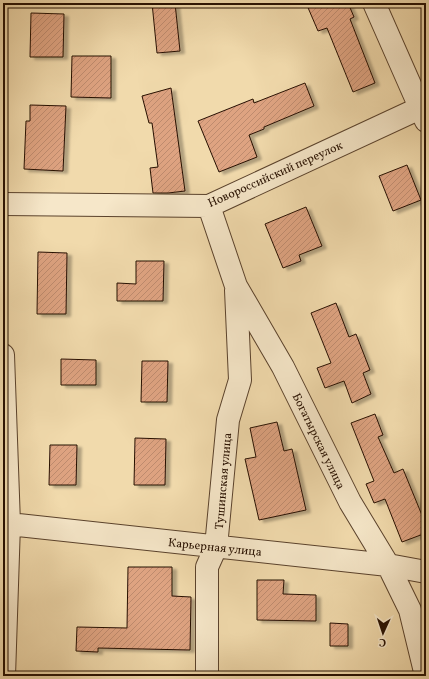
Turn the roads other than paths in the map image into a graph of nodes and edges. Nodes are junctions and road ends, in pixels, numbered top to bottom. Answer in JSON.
{"nodes":[{"id":1,"x":374,"y":3,"type":"edge"},
{"id":2,"x":423,"y":115,"type":"edge"},
{"id":3,"x":3,"y":204,"type":"edge"},
{"id":4,"x":209,"y":206,"type":"junction"},
{"id":5,"x":236,"y":286,"type":"junction"},
{"id":6,"x":3,"y":355,"type":"edge"},
{"id":7,"x":6,"y":524,"type":"edge"},
{"id":8,"x":216,"y":547,"type":"junction"},
{"id":9,"x":388,"y":565,"type":"junction"},
{"id":10,"x":426,"y":572,"type":"edge"},
{"id":11,"x":4,"y":676,"type":"edge"},
{"id":12,"x":208,"y":676,"type":"edge"},
{"id":13,"x":426,"y":676,"type":"edge"}],
"edges":[{"from":1,"to":2,"type":"street"},
{"from":2,"to":4,"type":"street","name":"Новороссийский переулок"},
{"from":3,"to":4,"type":"street","name":"Новороссийский переулок"},
{"from":4,"to":5,"type":"street","name":"Богатырская улица"},
{"from":5,"to":8,"type":"street","name":"Тушинская улица"},
{"from":5,"to":9,"type":"street","name":"Богатырская улица"},
{"from":6,"to":7,"type":"street"},
{"from":7,"to":8,"type":"street","name":"Карьерная улица"},
{"from":7,"to":11,"type":"street"},
{"from":8,"to":9,"type":"street","name":"Карьерная улица"},
{"from":8,"to":12,"type":"street","name":"Тушинская улица"},
{"from":9,"to":10,"type":"street","name":"Карьерная улица"},
{"from":9,"to":13,"type":"street","name":"Богатырская улица"}]}
